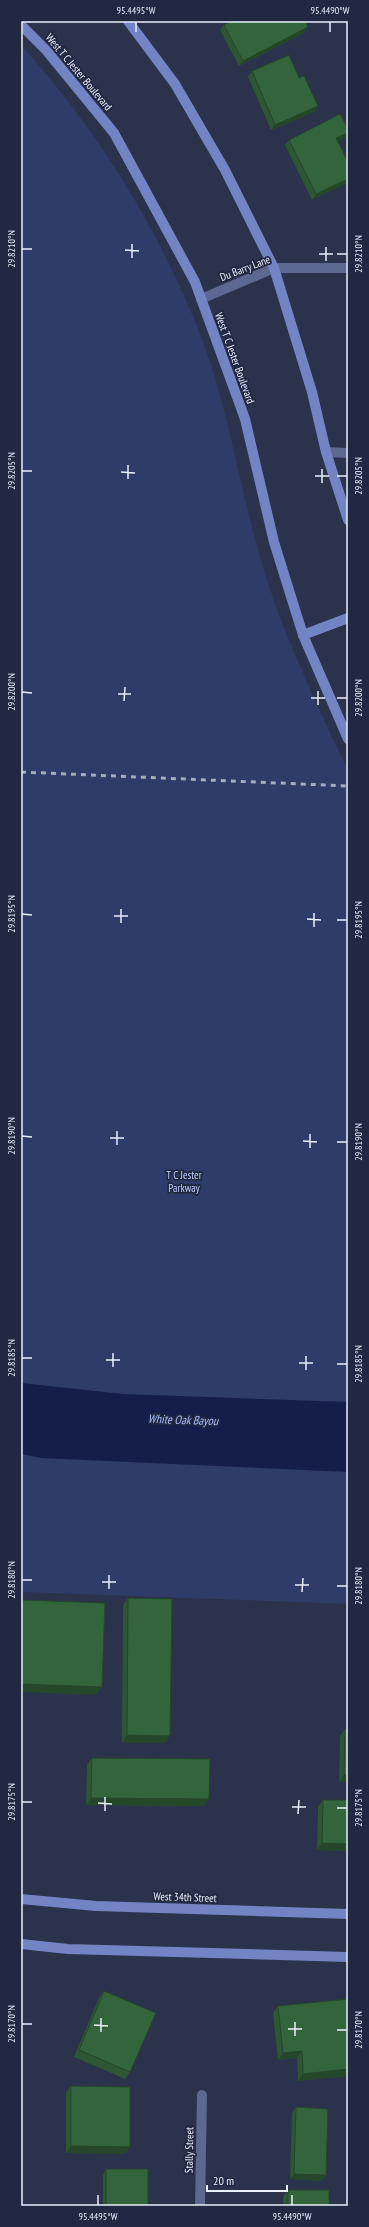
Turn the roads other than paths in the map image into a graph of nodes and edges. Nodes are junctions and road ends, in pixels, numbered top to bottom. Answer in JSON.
{"nodes":[{"id":1,"x":128,"y":21,"type":"edge"},
{"id":2,"x":21,"y":25,"type":"edge"},
{"id":3,"x":274,"y":268,"type":"junction"},
{"id":4,"x":348,"y":268,"type":"edge"},
{"id":5,"x":201,"y":299,"type":"junction"},
{"id":6,"x":326,"y":452,"type":"junction"},
{"id":7,"x":348,"y":453,"type":"edge"},
{"id":8,"x":348,"y":520,"type":"edge"},
{"id":9,"x":348,"y":618,"type":"edge"},
{"id":10,"x":303,"y":635,"type":"junction"},
{"id":11,"x":348,"y":739,"type":"edge"},
{"id":12,"x":21,"y":1899,"type":"edge"},
{"id":13,"x":348,"y":1914,"type":"edge"},
{"id":14,"x":21,"y":1944,"type":"edge"},
{"id":15,"x":348,"y":1957,"type":"edge"},
{"id":16,"x":202,"y":2095,"type":"dead end"},
{"id":17,"x":200,"y":2206,"type":"edge"}],
"edges":[{"from":1,"to":3,"type":"main road"},
{"from":2,"to":5,"type":"main road","name":"West T C Jester Boulevard"},
{"from":3,"to":4,"type":"street","name":"Du Barry Lane"},
{"from":3,"to":5,"type":"street","name":"Du Barry Lane"},
{"from":3,"to":6,"type":"main road"},
{"from":5,"to":10,"type":"main road","name":"West T C Jester Boulevard"},
{"from":6,"to":7,"type":"street"},
{"from":6,"to":8,"type":"main road"},
{"from":9,"to":10,"type":"main road"},
{"from":10,"to":11,"type":"main road","name":"West T C Jester Boulevard"},
{"from":12,"to":13,"type":"main road","name":"West 34th Street"},
{"from":14,"to":15,"type":"main road"},
{"from":16,"to":17,"type":"street","name":"Stally Street"}]}
